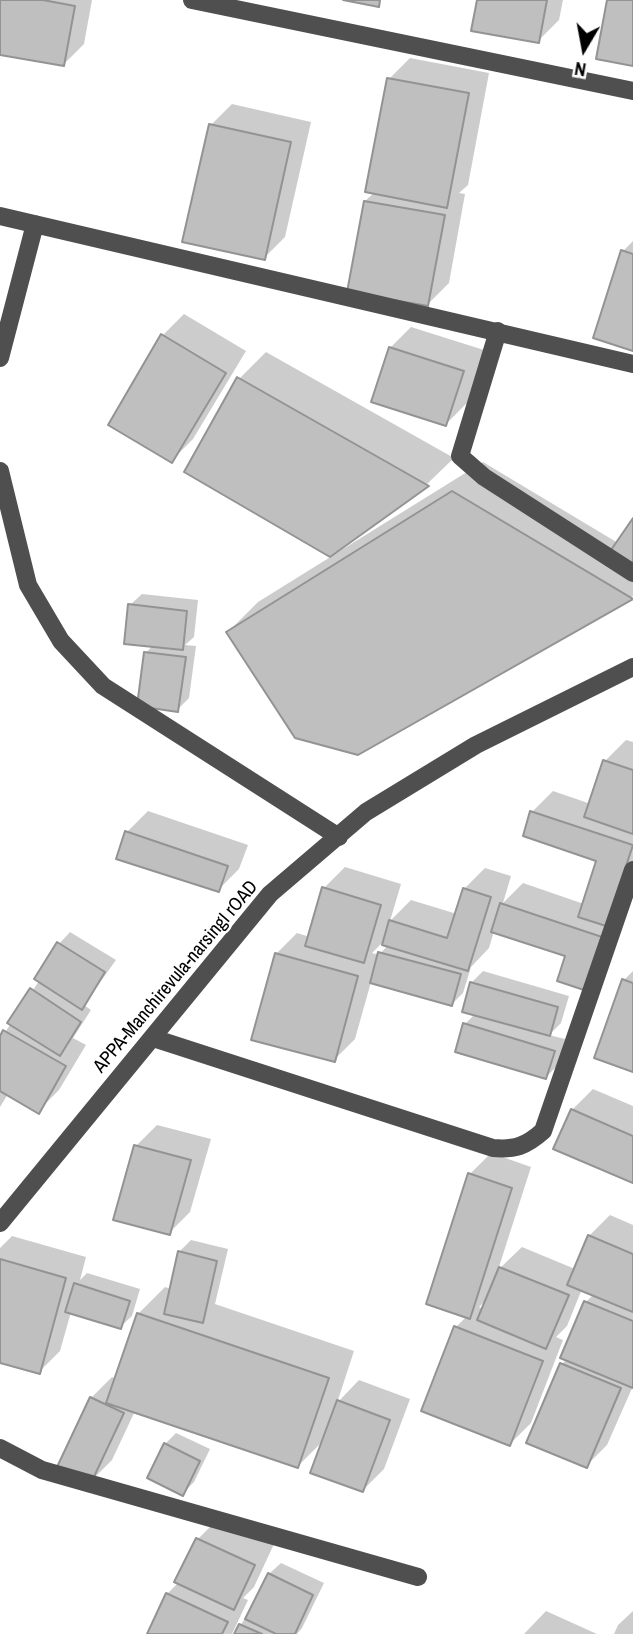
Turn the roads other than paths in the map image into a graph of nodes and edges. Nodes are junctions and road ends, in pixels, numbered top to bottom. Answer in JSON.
{"nodes":[{"id":1,"x":194,"y":0,"type":"edge"},
{"id":2,"x":633,"y":91,"type":"edge"},
{"id":3,"x":0,"y":216,"type":"edge"},
{"id":4,"x":35,"y":224,"type":"junction"},
{"id":5,"x":498,"y":331,"type":"junction"},
{"id":6,"x":0,"y":358,"type":"edge"},
{"id":7,"x":633,"y":364,"type":"edge"},
{"id":8,"x":0,"y":471,"type":"edge"},
{"id":9,"x":633,"y":573,"type":"edge"},
{"id":10,"x":633,"y":667,"type":"edge"},
{"id":11,"x":339,"y":836,"type":"junction"},
{"id":12,"x":633,"y":870,"type":"edge"},
{"id":13,"x":630,"y":898,"type":"edge"},
{"id":14,"x":153,"y":1038,"type":"junction"},
{"id":15,"x":0,"y":1223,"type":"edge"},
{"id":16,"x":0,"y":1448,"type":"edge"},
{"id":17,"x":418,"y":1577,"type":"dead end"}],
"edges":[{"from":1,"to":2,"type":"street"},
{"from":3,"to":4,"type":"street"},
{"from":4,"to":5,"type":"street"},
{"from":4,"to":6,"type":"street"},
{"from":5,"to":7,"type":"street"},
{"from":5,"to":9,"type":"street"},
{"from":8,"to":11,"type":"street"},
{"from":10,"to":11,"type":"street","name":"APPA-Manchirevula-narsingI rOAD"},
{"from":11,"to":14,"type":"street","name":"APPA-Manchirevula-narsingI rOAD"},
{"from":12,"to":13,"type":"street"},
{"from":13,"to":14,"type":"street"},
{"from":14,"to":15,"type":"street","name":"APPA-Manchirevula-narsingI rOAD"},
{"from":16,"to":17,"type":"street"}]}
